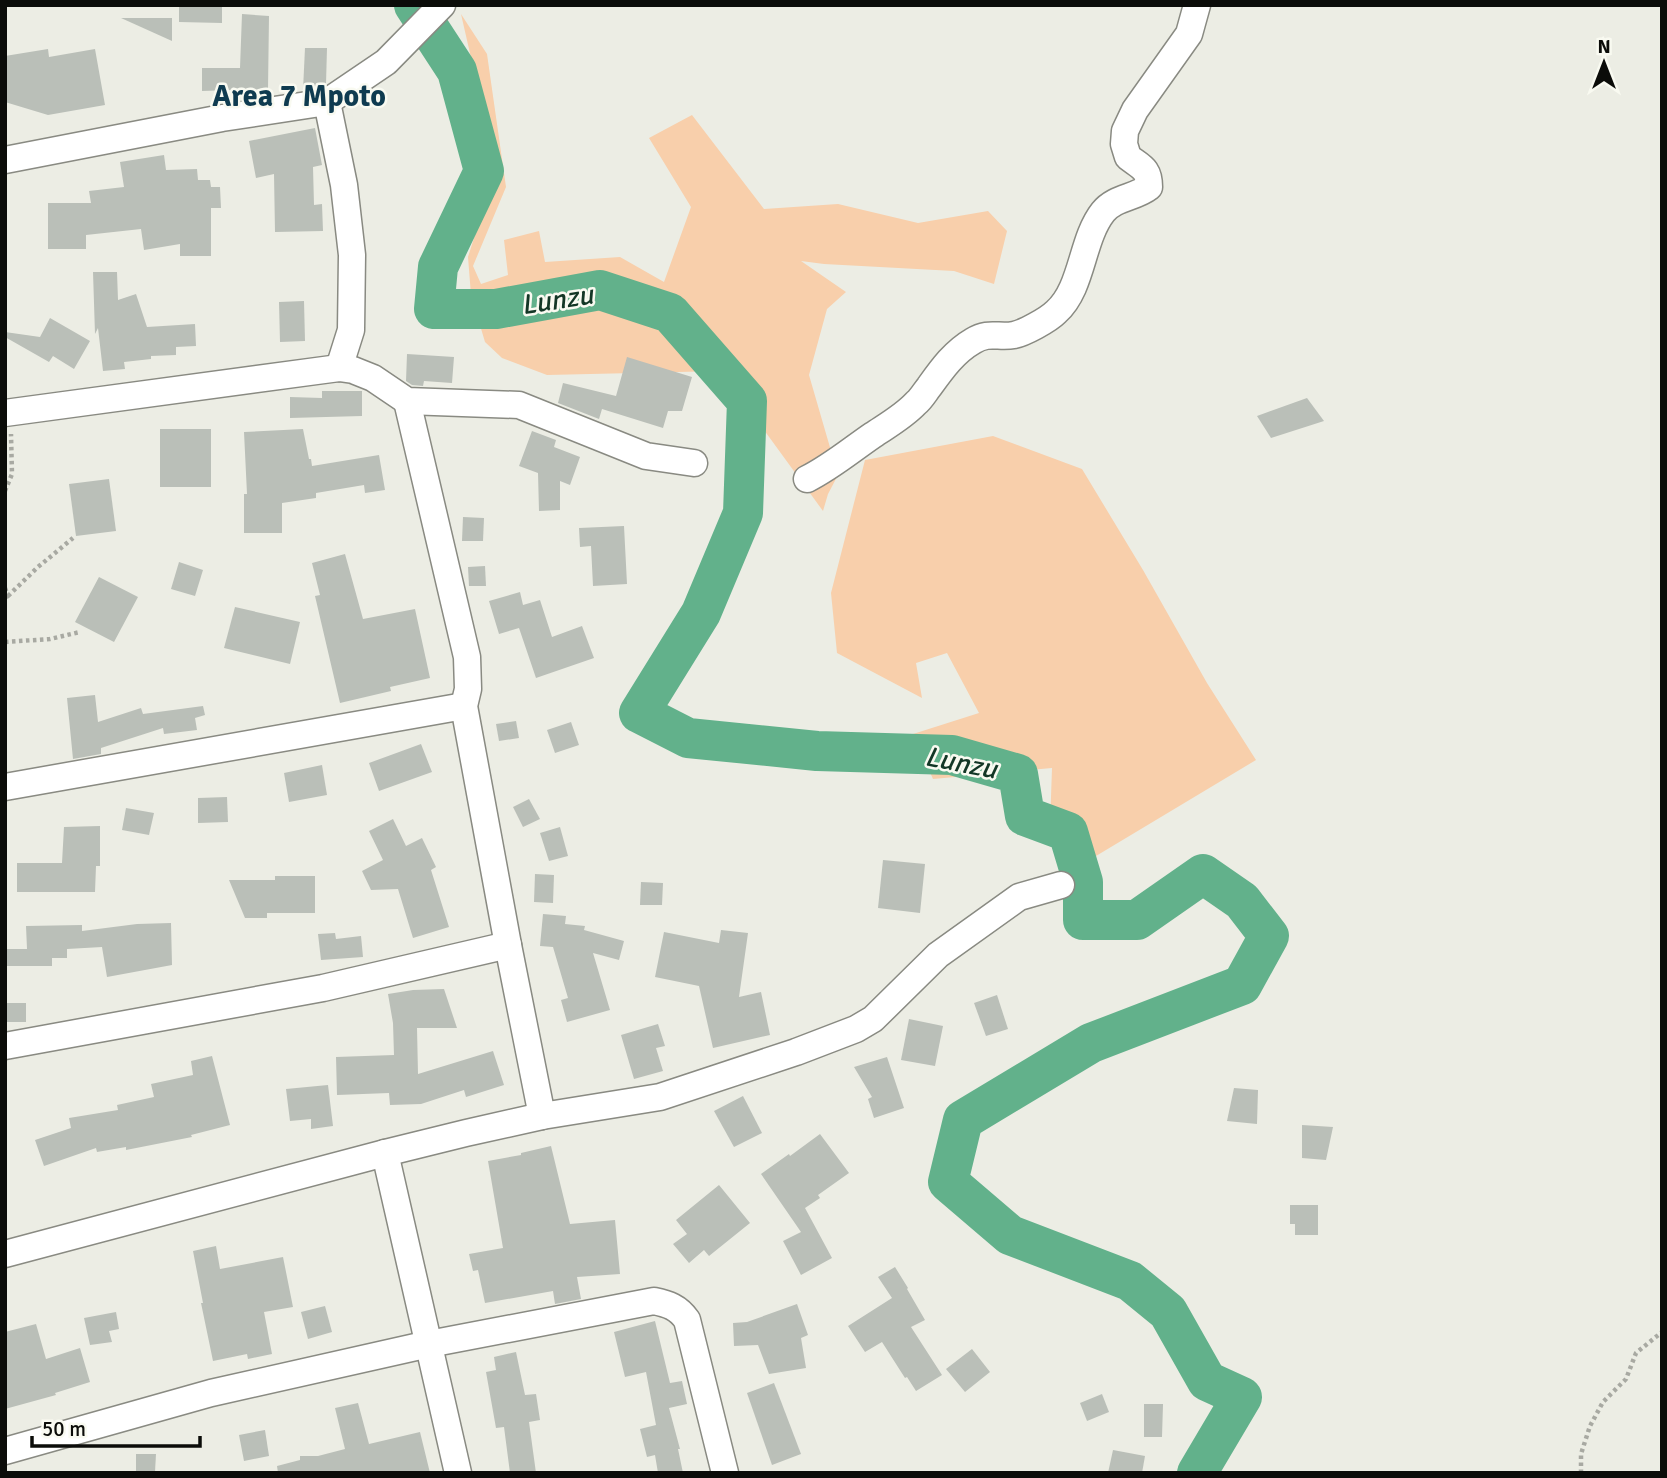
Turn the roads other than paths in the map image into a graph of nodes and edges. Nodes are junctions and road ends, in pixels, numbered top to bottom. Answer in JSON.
{"nodes":[{"id":1,"x":442,"y":5,"type":"edge"},
{"id":2,"x":1197,"y":5,"type":"edge"},
{"id":3,"x":327,"y":102,"type":"junction"},
{"id":4,"x":5,"y":160,"type":"edge"},
{"id":5,"x":339,"y":368,"type":"junction"},
{"id":6,"x":407,"y":401,"type":"junction"},
{"id":7,"x":8,"y":413,"type":"edge"},
{"id":8,"x":694,"y":463,"type":"dead end"},
{"id":9,"x":807,"y":479,"type":"dead end"},
{"id":10,"x":464,"y":706,"type":"junction"},
{"id":11,"x":5,"y":787,"type":"edge"},
{"id":12,"x":1061,"y":885,"type":"dead end"},
{"id":13,"x":508,"y":945,"type":"junction"},
{"id":14,"x":5,"y":1046,"type":"edge"},
{"id":15,"x":542,"y":1116,"type":"junction"},
{"id":16,"x":386,"y":1153,"type":"junction"},
{"id":17,"x":5,"y":1254,"type":"edge"},
{"id":18,"x":429,"y":1345,"type":"junction"},
{"id":19,"x":5,"y":1451,"type":"edge"},
{"id":20,"x":458,"y":1473,"type":"edge"},
{"id":21,"x":725,"y":1473,"type":"edge"}],
"edges":[{"from":1,"to":3,"type":"street"},
{"from":2,"to":9,"type":"street"},
{"from":3,"to":4,"type":"street"},
{"from":3,"to":5,"type":"street"},
{"from":5,"to":6,"type":"street"},
{"from":5,"to":7,"type":"street"},
{"from":6,"to":8,"type":"street"},
{"from":6,"to":10,"type":"street"},
{"from":10,"to":11,"type":"street"},
{"from":10,"to":13,"type":"street"},
{"from":12,"to":15,"type":"street"},
{"from":13,"to":14,"type":"street"},
{"from":13,"to":15,"type":"street"},
{"from":15,"to":16,"type":"street"},
{"from":16,"to":17,"type":"street"},
{"from":16,"to":18,"type":"street"},
{"from":18,"to":19,"type":"street"},
{"from":18,"to":20,"type":"street"},
{"from":18,"to":21,"type":"street"}]}
